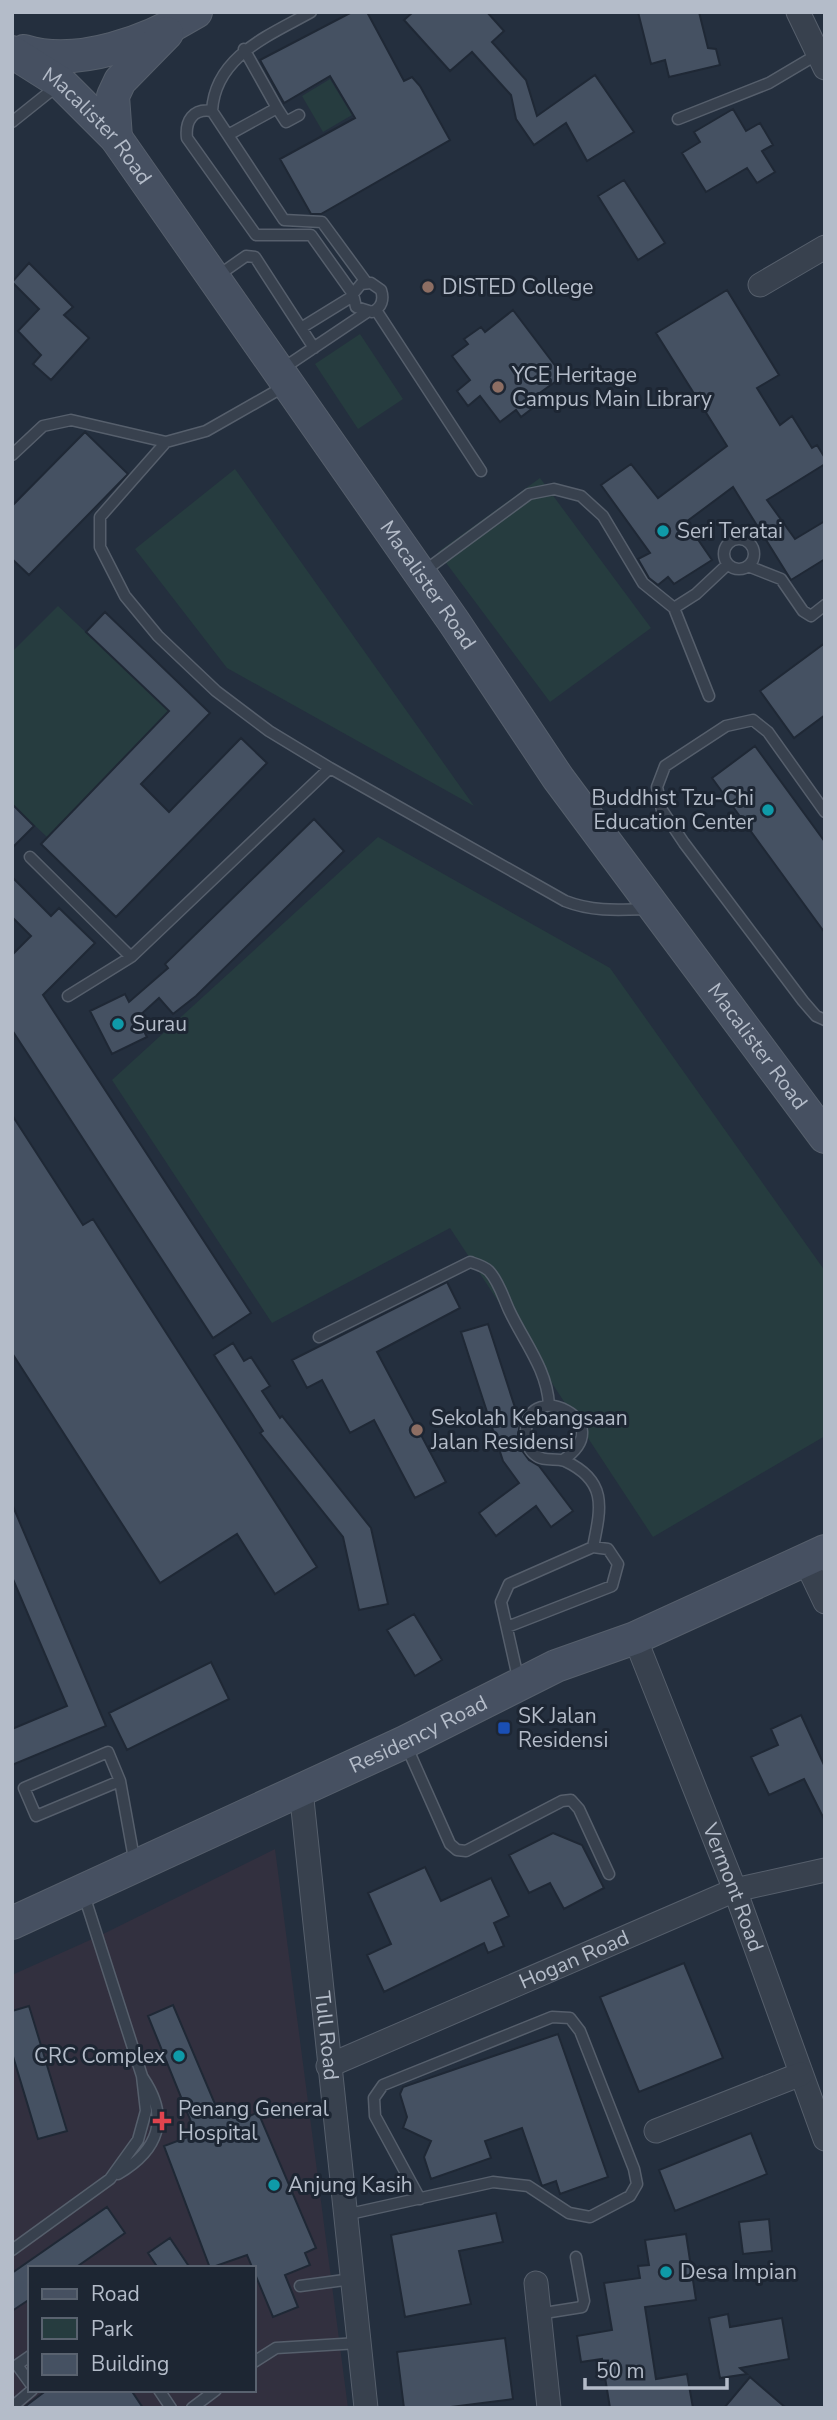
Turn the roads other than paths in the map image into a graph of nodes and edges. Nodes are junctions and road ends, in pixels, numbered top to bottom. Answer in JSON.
{"nodes":[{"id":1,"x":311,"y":12,"type":"edge"},
{"id":2,"x":798,"y":12,"type":"edge"},
{"id":3,"x":186,"y":19,"type":"edge"},
{"id":4,"x":244,"y":49,"type":"junction"},
{"id":5,"x":12,"y":50,"type":"edge"},
{"id":6,"x":821,"y":61,"type":"edge"},
{"id":7,"x":79,"y":68,"type":"junction"},
{"id":8,"x":277,"y":108,"type":"junction"},
{"id":9,"x":212,"y":111,"type":"junction"},
{"id":10,"x":299,"y":115,"type":"dead end"},
{"id":11,"x":678,"y":119,"type":"dead end"},
{"id":12,"x":12,"y":122,"type":"edge"},
{"id":13,"x":228,"y":135,"type":"junction"},
{"id":14,"x":116,"y":138,"type":"junction"},
{"id":15,"x":825,"y":247,"type":"edge"},
{"id":16,"x":213,"y":278,"type":"junction"},
{"id":17,"x":366,"y":282,"type":"junction"},
{"id":18,"x":760,"y":285,"type":"dead end"},
{"id":19,"x":353,"y":295,"type":"junction"},
{"id":20,"x":372,"y":311,"type":"junction"},
{"id":21,"x":301,"y":328,"type":"junction"},
{"id":22,"x":314,"y":348,"type":"junction"},
{"id":23,"x":283,"y":378,"type":"junction"},
{"id":24,"x":166,"y":442,"type":"junction"},
{"id":25,"x":12,"y":455,"type":"edge"},
{"id":26,"x":481,"y":471,"type":"dead end"},
{"id":27,"x":728,"y":564,"type":"junction"},
{"id":28,"x":748,"y":566,"type":"junction"},
{"id":29,"x":421,"y":574,"type":"junction"},
{"id":30,"x":825,"y":605,"type":"edge"},
{"id":31,"x":674,"y":608,"type":"junction"},
{"id":32,"x":709,"y":696,"type":"dead end"},
{"id":33,"x":330,"y":768,"type":"junction"},
{"id":34,"x":825,"y":812,"type":"edge"},
{"id":35,"x":30,"y":858,"type":"dead end"},
{"id":36,"x":655,"y":908,"type":"junction"},
{"id":37,"x":131,"y":957,"type":"junction"},
{"id":38,"x":68,"y":996,"type":"dead end"},
{"id":39,"x":825,"y":1020,"type":"edge"},
{"id":40,"x":825,"y":1137,"type":"edge"},
{"id":41,"x":319,"y":1337,"type":"dead end"},
{"id":42,"x":549,"y":1405,"type":"junction"},
{"id":43,"x":563,"y":1460,"type":"junction"},
{"id":44,"x":593,"y":1547,"type":"junction"},
{"id":45,"x":815,"y":1555,"type":"edge"},
{"id":46,"x":825,"y":1602,"type":"edge"},
{"id":47,"x":507,"y":1627,"type":"junction"},
{"id":48,"x":635,"y":1638,"type":"junction"},
{"id":49,"x":519,"y":1684,"type":"junction"},
{"id":50,"x":405,"y":1742,"type":"junction"},
{"id":51,"x":120,"y":1781,"type":"junction"},
{"id":52,"x":301,"y":1790,"type":"junction"},
{"id":53,"x":136,"y":1866,"type":"junction"},
{"id":54,"x":825,"y":1870,"type":"edge"},
{"id":55,"x":610,"y":1874,"type":"dead end"},
{"id":56,"x":735,"y":1890,"type":"junction"},
{"id":57,"x":83,"y":1891,"type":"junction"},
{"id":58,"x":12,"y":1923,"type":"edge"},
{"id":59,"x":328,"y":2067,"type":"junction"},
{"id":60,"x":801,"y":2074,"type":"junction"},
{"id":61,"x":656,"y":2131,"type":"dead end"},
{"id":62,"x":825,"y":2139,"type":"edge"},
{"id":63,"x":420,"y":2199,"type":"junction"},
{"id":64,"x":345,"y":2215,"type":"junction"},
{"id":65,"x":12,"y":2250,"type":"edge"},
{"id":66,"x":576,"y":2257,"type":"dead end"},
{"id":67,"x":352,"y":2279,"type":"junction"},
{"id":68,"x":536,"y":2283,"type":"dead end"},
{"id":69,"x":300,"y":2286,"type":"dead end"},
{"id":70,"x":538,"y":2314,"type":"junction"},
{"id":71,"x":359,"y":2343,"type":"junction"},
{"id":72,"x":256,"y":2361,"type":"edge"},
{"id":73,"x":15,"y":2367,"type":"edge"},
{"id":74,"x":28,"y":2381,"type":"edge"},
{"id":75,"x":30,"y":2392,"type":"edge"},
{"id":76,"x":160,"y":2392,"type":"edge"},
{"id":77,"x":213,"y":2392,"type":"edge"},
{"id":78,"x":12,"y":2407,"type":"edge"},
{"id":79,"x":171,"y":2408,"type":"edge"},
{"id":80,"x":192,"y":2408,"type":"edge"},
{"id":81,"x":366,"y":2408,"type":"edge"},
{"id":82,"x":549,"y":2408,"type":"edge"}],
"edges":[{"from":1,"to":4,"type":"lane"},
{"from":2,"to":6,"type":"street"},
{"from":3,"to":7,"type":"main road"},
{"from":3,"to":14,"type":"main road"},
{"from":4,"to":8,"type":"lane"},
{"from":4,"to":9,"type":"lane"},
{"from":5,"to":7,"type":"main road","name":"Macalister Road"},
{"from":5,"to":7,"type":"main road"},
{"from":6,"to":11,"type":"lane"},
{"from":7,"to":12,"type":"lane"},
{"from":7,"to":14,"type":"main road","name":"Macalister Road"},
{"from":8,"to":10,"type":"lane"},
{"from":8,"to":13,"type":"lane"},
{"from":9,"to":13,"type":"lane"},
{"from":9,"to":19,"type":"lane"},
{"from":13,"to":17,"type":"lane"},
{"from":14,"to":16,"type":"main road","name":"Macalister Road"},
{"from":15,"to":18,"type":"street"},
{"from":16,"to":21,"type":"lane"},
{"from":16,"to":23,"type":"main road","name":"Macalister Road"},
{"from":17,"to":19,"type":"lane"},
{"from":17,"to":20,"type":"lane"},
{"from":19,"to":20,"type":"lane"},
{"from":19,"to":21,"type":"lane"},
{"from":20,"to":22,"type":"lane"},
{"from":20,"to":26,"type":"lane"},
{"from":21,"to":22,"type":"lane"},
{"from":22,"to":23,"type":"lane"},
{"from":23,"to":24,"type":"lane"},
{"from":23,"to":29,"type":"main road","name":"Macalister Road"},
{"from":24,"to":25,"type":"lane"},
{"from":24,"to":33,"type":"lane"},
{"from":27,"to":28,"type":"lane"},
{"from":27,"to":28,"type":"lane"},
{"from":27,"to":31,"type":"lane"},
{"from":28,"to":30,"type":"lane"},
{"from":29,"to":31,"type":"lane"},
{"from":29,"to":36,"type":"main road","name":"Macalister Road"},
{"from":31,"to":32,"type":"lane"},
{"from":33,"to":36,"type":"lane"},
{"from":33,"to":37,"type":"lane"},
{"from":34,"to":39,"type":"lane"},
{"from":35,"to":37,"type":"lane"},
{"from":36,"to":40,"type":"main road","name":"Macalister Road"},
{"from":37,"to":38,"type":"lane"},
{"from":41,"to":42,"type":"lane"},
{"from":42,"to":43,"type":"lane"},
{"from":42,"to":43,"type":"lane"},
{"from":43,"to":44,"type":"lane"},
{"from":44,"to":47,"type":"lane"},
{"from":44,"to":47,"type":"lane"},
{"from":45,"to":46,"type":"street"},
{"from":45,"to":48,"type":"main road","name":"Residency Road"},
{"from":47,"to":49,"type":"lane"},
{"from":48,"to":49,"type":"main road","name":"Residency Road"},
{"from":48,"to":56,"type":"street","name":"Vermont Road"},
{"from":49,"to":50,"type":"main road","name":"Residency Road"},
{"from":50,"to":52,"type":"main road","name":"Residency Road"},
{"from":50,"to":55,"type":"lane"},
{"from":51,"to":51,"type":"lane"},
{"from":51,"to":53,"type":"lane"},
{"from":52,"to":53,"type":"main road","name":"Residency Road"},
{"from":52,"to":59,"type":"street","name":"Tull Road"},
{"from":53,"to":57,"type":"main road","name":"Residency Road"},
{"from":54,"to":56,"type":"street","name":"Hogan Road"},
{"from":56,"to":59,"type":"street","name":"Hogan Road"},
{"from":56,"to":60,"type":"street","name":"Vermont Road"},
{"from":57,"to":58,"type":"main road","name":"Residency Road"},
{"from":57,"to":65,"type":"lane"},
{"from":59,"to":64,"type":"street","name":"Tull Road"},
{"from":60,"to":61,"type":"street"},
{"from":60,"to":62,"type":"street","name":"Vermont Road"},
{"from":63,"to":63,"type":"lane"},
{"from":63,"to":64,"type":"lane"},
{"from":64,"to":67,"type":"street","name":"Tull Road"},
{"from":66,"to":70,"type":"lane"},
{"from":67,"to":69,"type":"lane"},
{"from":67,"to":71,"type":"street","name":"Tull Road"},
{"from":68,"to":70,"type":"street"},
{"from":70,"to":82,"type":"street"},
{"from":71,"to":72,"type":"lane"},
{"from":71,"to":81,"type":"street","name":"Tull Road"},
{"from":73,"to":74,"type":"lane"},
{"from":75,"to":78,"type":"lane"},
{"from":76,"to":79,"type":"lane"},
{"from":77,"to":80,"type":"lane"}]}
